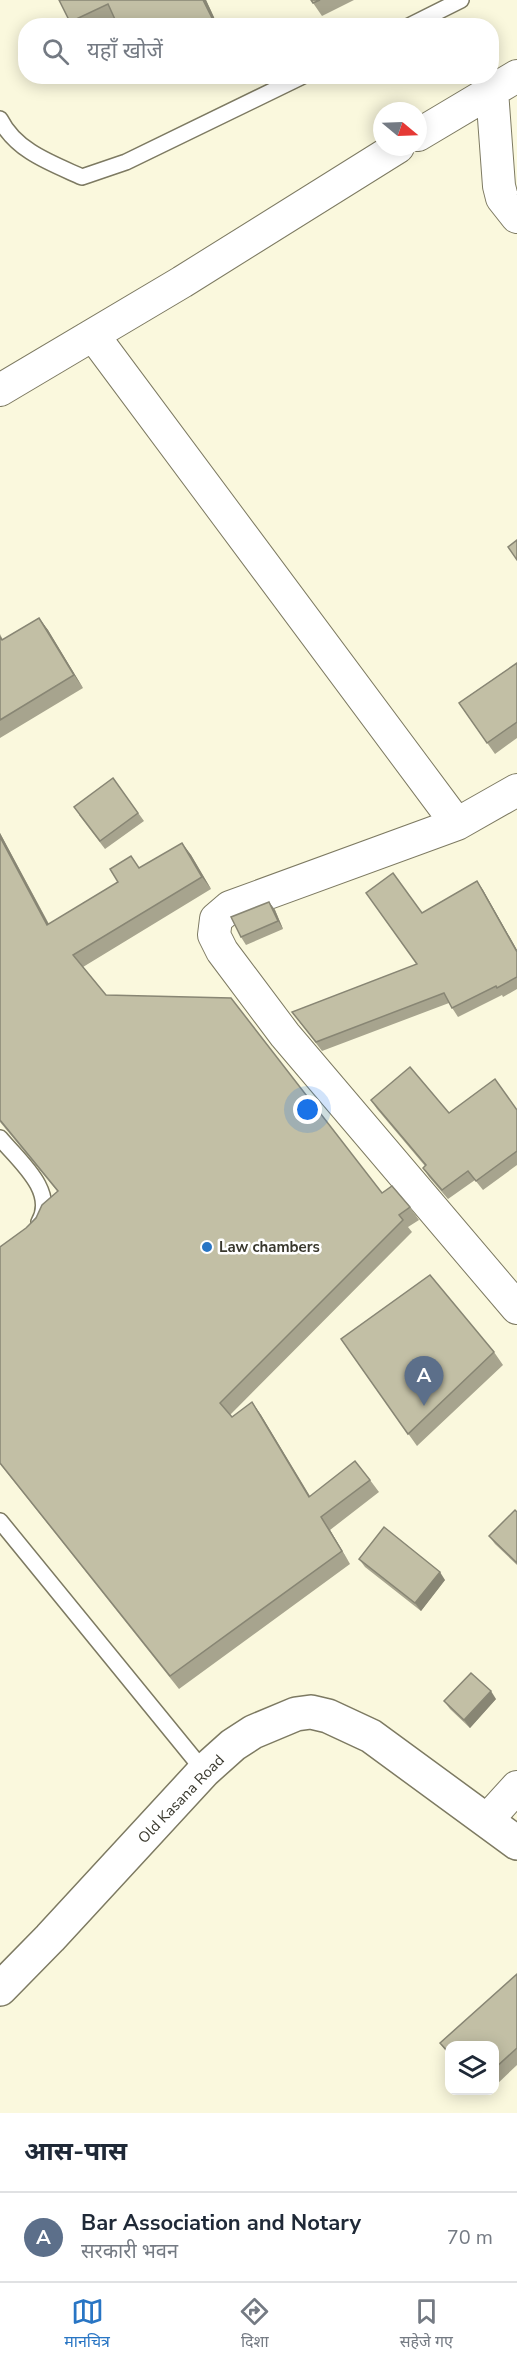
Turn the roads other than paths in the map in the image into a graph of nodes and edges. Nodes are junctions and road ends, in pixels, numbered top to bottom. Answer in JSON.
{"nodes":[{"id":1,"x":461,"y":0,"type":"edge"},
{"id":2,"x":425,"y":18,"type":"edge"},
{"id":3,"x":505,"y":83,"type":"edge"},
{"id":4,"x":287,"y":84,"type":"edge"},
{"id":5,"x":0,"y":119,"type":"edge"},
{"id":6,"x":427,"y":130,"type":"edge"},
{"id":7,"x":383,"y":156,"type":"edge"},
{"id":8,"x":517,"y":217,"type":"edge"},
{"id":9,"x":93,"y":335,"type":"junction"},
{"id":10,"x":0,"y":390,"type":"edge"},
{"id":11,"x":517,"y":789,"type":"edge"},
{"id":12,"x":457,"y":824,"type":"junction"},
{"id":13,"x":0,"y":1138,"type":"edge"},
{"id":14,"x":30,"y":1232,"type":"edge"},
{"id":15,"x":517,"y":1308,"type":"edge"},
{"id":16,"x":0,"y":1521,"type":"edge"},
{"id":17,"x":204,"y":1771,"type":"junction"},
{"id":18,"x":517,"y":1787,"type":"edge"},
{"id":19,"x":487,"y":1820,"type":"junction"},
{"id":20,"x":517,"y":1843,"type":"edge"},
{"id":21,"x":0,"y":1989,"type":"edge"}],
"edges":[{"from":1,"to":2,"type":"lane"},
{"from":3,"to":6,"type":"street"},
{"from":3,"to":8,"type":"street"},
{"from":4,"to":5,"type":"lane"},
{"from":7,"to":9,"type":"street"},
{"from":9,"to":10,"type":"street"},
{"from":9,"to":12,"type":"street"},
{"from":11,"to":12,"type":"street"},
{"from":12,"to":15,"type":"street"},
{"from":13,"to":14,"type":"lane"},
{"from":16,"to":17,"type":"lane"},
{"from":17,"to":19,"type":"street","name":"Old Kasana Road"},
{"from":17,"to":21,"type":"street","name":"Old Kasana Road"},
{"from":18,"to":19,"type":"street"},
{"from":19,"to":20,"type":"street","name":"Old Kasana Road"}]}
